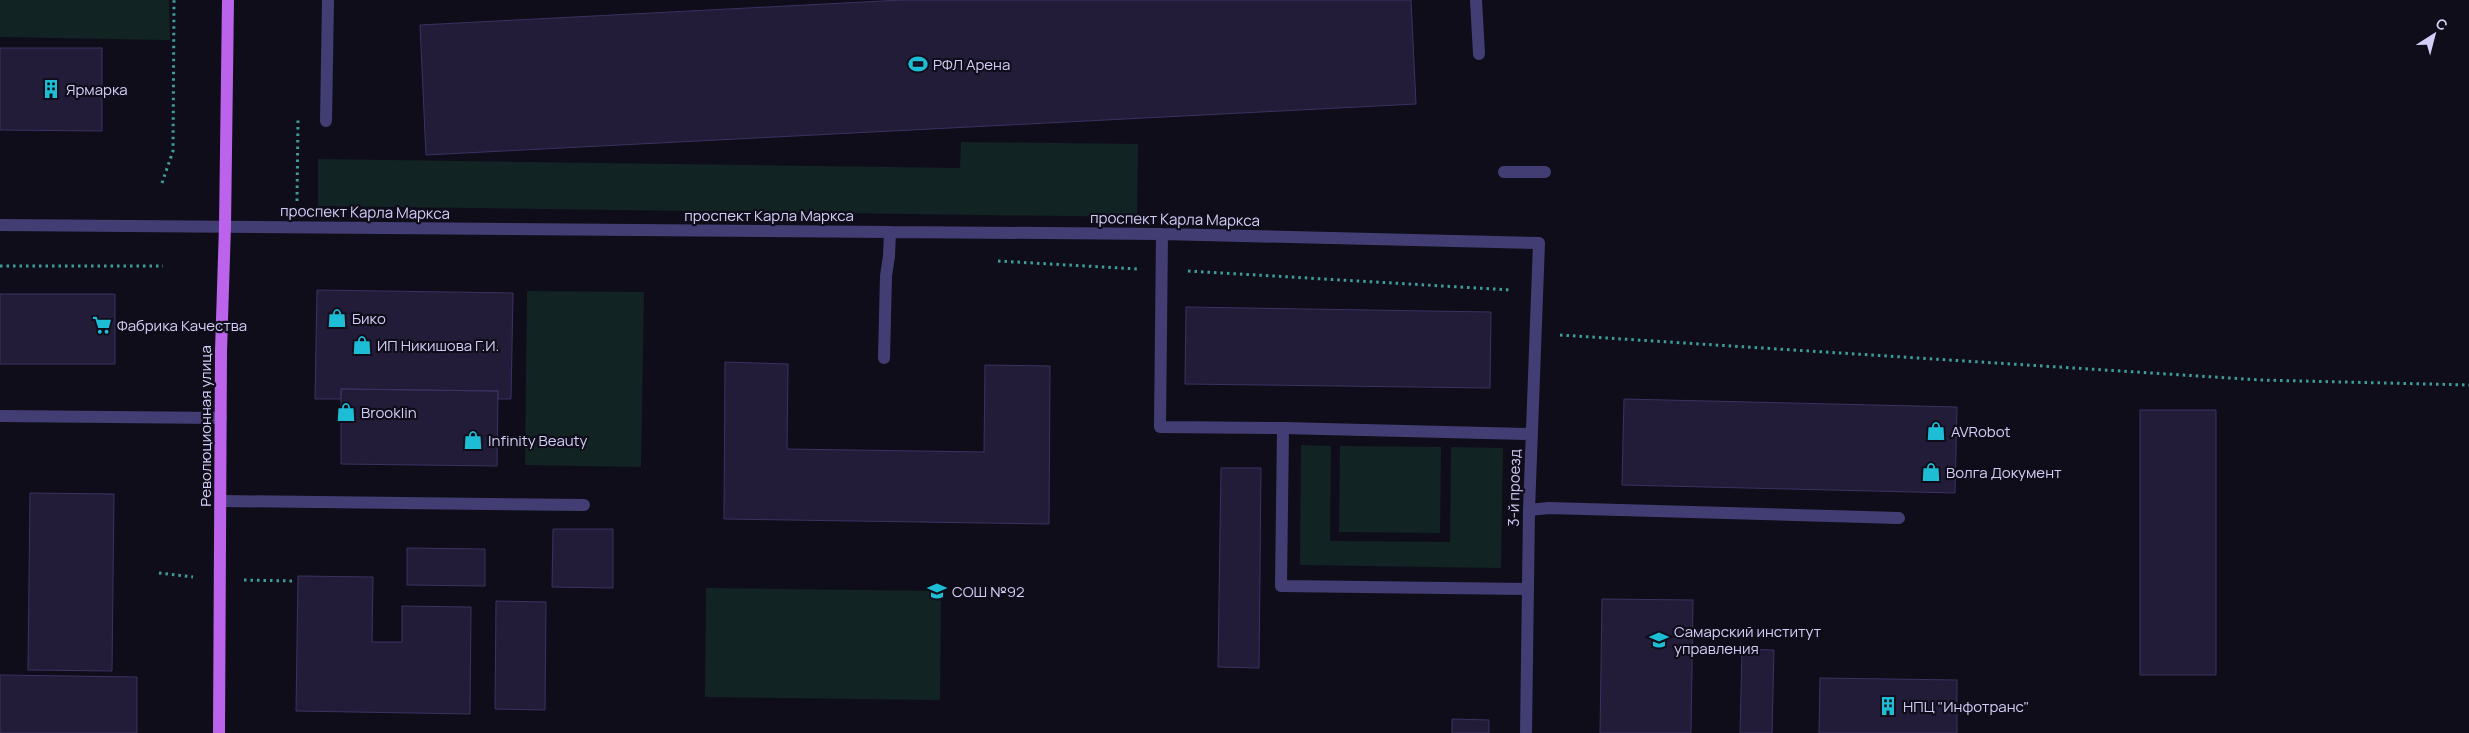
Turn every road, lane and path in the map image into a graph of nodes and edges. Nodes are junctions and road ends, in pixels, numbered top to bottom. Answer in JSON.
{"nodes":[{"id":1,"x":174,"y":0,"type":"edge"},
{"id":2,"x":228,"y":0,"type":"edge"},
{"id":3,"x":328,"y":0,"type":"edge"},
{"id":4,"x":1476,"y":0,"type":"edge"},
{"id":5,"x":1479,"y":54,"type":"dead end"},
{"id":6,"x":298,"y":109,"type":"dead end"},
{"id":7,"x":326,"y":121,"type":"dead end"},
{"id":8,"x":1504,"y":172,"type":"dead end"},
{"id":9,"x":1545,"y":172,"type":"dead end"},
{"id":10,"x":162,"y":183,"type":"dead end"},
{"id":11,"x":0,"y":225,"type":"edge"},
{"id":12,"x":225,"y":226,"type":"junction"},
{"id":13,"x":296,"y":229,"type":"junction"},
{"id":14,"x":890,"y":232,"type":"junction"},
{"id":15,"x":1162,"y":234,"type":"junction"},
{"id":16,"x":1539,"y":243,"type":"joint"},
{"id":17,"x":0,"y":266,"type":"edge"},
{"id":18,"x":163,"y":266,"type":"dead end"},
{"id":19,"x":1535,"y":333,"type":"junction"},
{"id":20,"x":884,"y":358,"type":"dead end"},
{"id":21,"x":2469,"y":385,"type":"edge"},
{"id":22,"x":0,"y":416,"type":"edge"},
{"id":23,"x":222,"y":418,"type":"junction"},
{"id":24,"x":1283,"y":428,"type":"junction"},
{"id":25,"x":1531,"y":434,"type":"junction"},
{"id":26,"x":222,"y":501,"type":"junction"},
{"id":27,"x":584,"y":506,"type":"dead end"},
{"id":28,"x":1529,"y":510,"type":"junction"},
{"id":29,"x":1900,"y":518,"type":"dead end"},
{"id":30,"x":1528,"y":589,"type":"junction"},
{"id":31,"x":219,"y":733,"type":"edge"},
{"id":32,"x":1526,"y":733,"type":"edge"}],
"edges":[{"from":1,"to":10,"type":"path"},
{"from":2,"to":12,"type":"main road","name":"Революционная улица"},
{"from":3,"to":7,"type":"street"},
{"from":4,"to":5,"type":"street"},
{"from":6,"to":13,"type":"path"},
{"from":8,"to":9,"type":"street"},
{"from":11,"to":12,"type":"street","name":"проспект Карла Маркса"},
{"from":12,"to":13,"type":"street","name":"проспект Карла Маркса"},
{"from":12,"to":23,"type":"main road","name":"Революционная улица"},
{"from":13,"to":14,"type":"street","name":"проспект Карла Маркса"},
{"from":14,"to":15,"type":"street","name":"проспект Карла Маркса"},
{"from":14,"to":20,"type":"street"},
{"from":15,"to":16,"type":"street","name":"проспект Карла Маркса"},
{"from":15,"to":24,"type":"street"},
{"from":16,"to":19,"type":"street","name":"3-й проезд"},
{"from":17,"to":18,"type":"path"},
{"from":19,"to":21,"type":"path"},
{"from":19,"to":25,"type":"street","name":"3-й проезд"},
{"from":22,"to":23,"type":"street"},
{"from":23,"to":26,"type":"main road","name":"Революционная улица"},
{"from":24,"to":25,"type":"street"},
{"from":24,"to":30,"type":"street"},
{"from":25,"to":28,"type":"street","name":"3-й проезд"},
{"from":26,"to":27,"type":"street"},
{"from":26,"to":31,"type":"main road","name":"Революционная улица"},
{"from":28,"to":29,"type":"street"},
{"from":28,"to":30,"type":"street","name":"3-й проезд"},
{"from":30,"to":32,"type":"street","name":"3-й проезд"}]}
